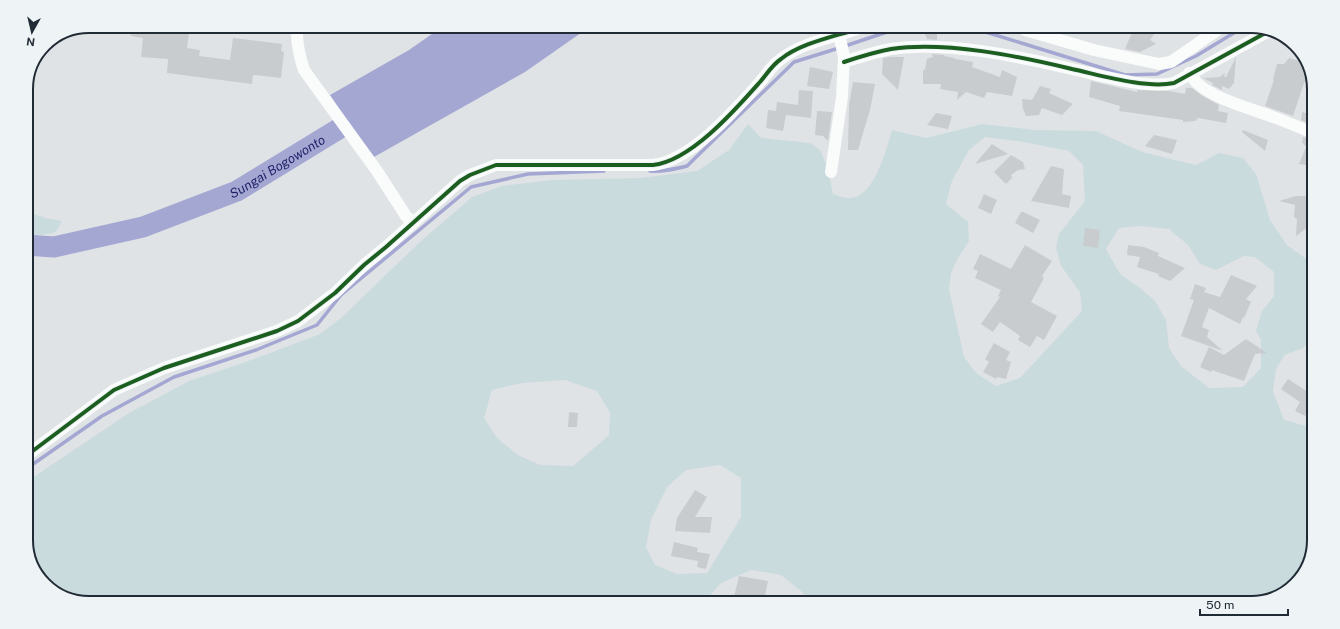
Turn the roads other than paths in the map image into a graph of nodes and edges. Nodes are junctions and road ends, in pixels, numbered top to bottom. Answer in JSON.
{"nodes":[{"id":1,"x":296,"y":33,"type":"edge"},
{"id":2,"x":848,"y":33,"type":"edge"},
{"id":3,"x":1043,"y":33,"type":"edge"},
{"id":4,"x":1213,"y":33,"type":"edge"},
{"id":5,"x":1263,"y":34,"type":"edge"},
{"id":6,"x":840,"y":37,"type":"junction"},
{"id":7,"x":844,"y":59,"type":"junction"},
{"id":8,"x":1189,"y":73,"type":"junction"},
{"id":9,"x":1307,"y":131,"type":"edge"},
{"id":10,"x":831,"y":172,"type":"dead end"},
{"id":11,"x":413,"y":223,"type":"junction"},
{"id":12,"x":33,"y":451,"type":"edge"}],
"edges":[{"from":1,"to":11,"type":"street"},
{"from":2,"to":6,"type":"street"},
{"from":3,"to":4,"type":"street"},
{"from":5,"to":8,"type":"street"},
{"from":6,"to":7,"type":"street"},
{"from":6,"to":11,"type":"street"},
{"from":7,"to":8,"type":"street"},
{"from":7,"to":10,"type":"street"},
{"from":8,"to":9,"type":"street"},
{"from":11,"to":12,"type":"street"}]}
